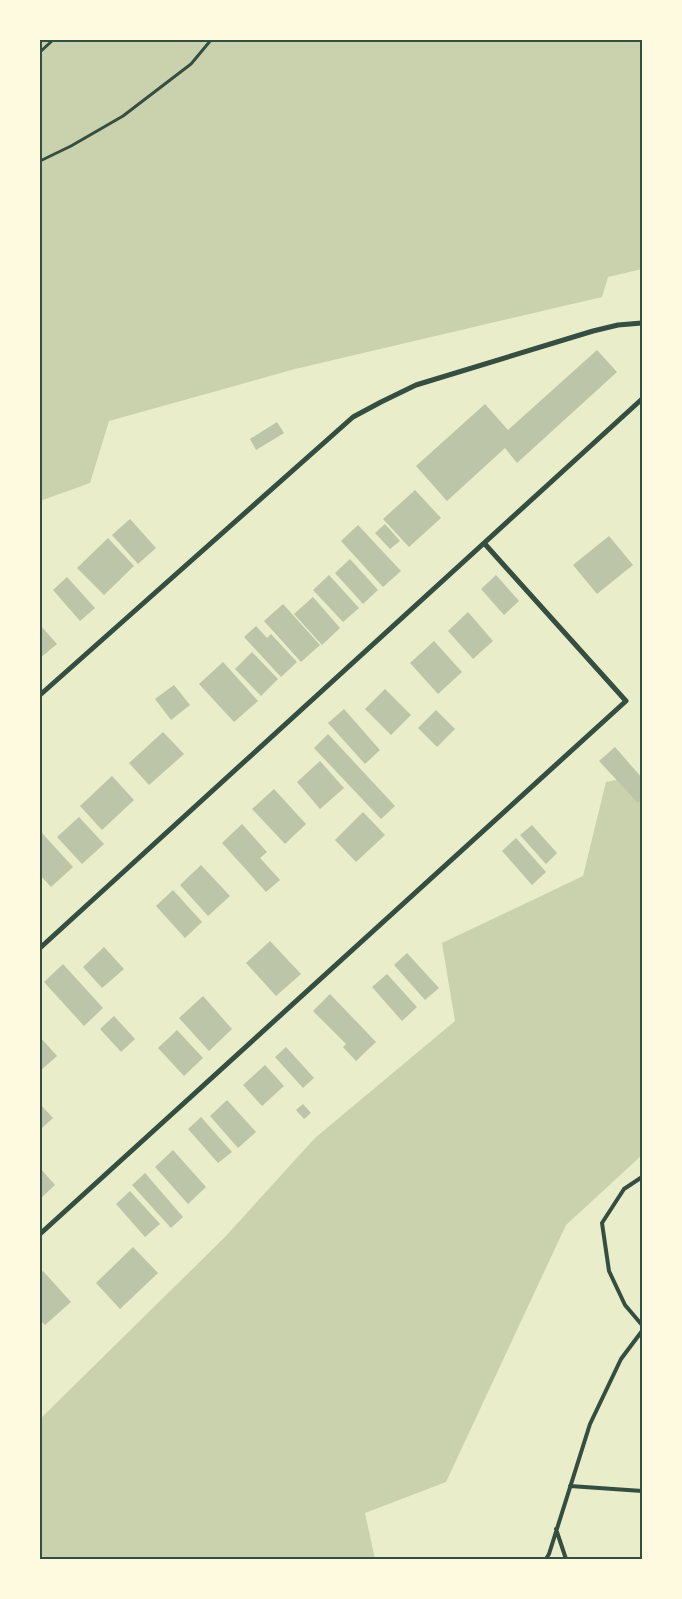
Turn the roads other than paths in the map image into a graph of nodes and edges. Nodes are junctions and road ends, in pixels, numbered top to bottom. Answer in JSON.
{"nodes":[{"id":1,"x":642,"y":323,"type":"edge"},
{"id":2,"x":642,"y":399,"type":"edge"},
{"id":3,"x":484,"y":543,"type":"junction"},
{"id":4,"x":40,"y":695,"type":"edge"},
{"id":5,"x":40,"y":948,"type":"edge"},
{"id":6,"x":642,"y":1177,"type":"edge"},
{"id":7,"x":40,"y":1234,"type":"edge"},
{"id":8,"x":642,"y":1325,"type":"edge"},
{"id":9,"x":642,"y":1331,"type":"edge"},
{"id":10,"x":570,"y":1486,"type":"junction"},
{"id":11,"x":642,"y":1491,"type":"edge"},
{"id":12,"x":556,"y":1530,"type":"junction"},
{"id":13,"x":546,"y":1559,"type":"edge"},
{"id":14,"x":566,"y":1559,"type":"edge"}],
"edges":[{"from":1,"to":4,"type":"street"},
{"from":2,"to":3,"type":"street"},
{"from":3,"to":5,"type":"street"},
{"from":3,"to":7,"type":"street"},
{"from":6,"to":8,"type":"lane"},
{"from":9,"to":10,"type":"lane"},
{"from":10,"to":11,"type":"lane"},
{"from":10,"to":12,"type":"lane"},
{"from":12,"to":13,"type":"lane"},
{"from":12,"to":14,"type":"lane"}]}
